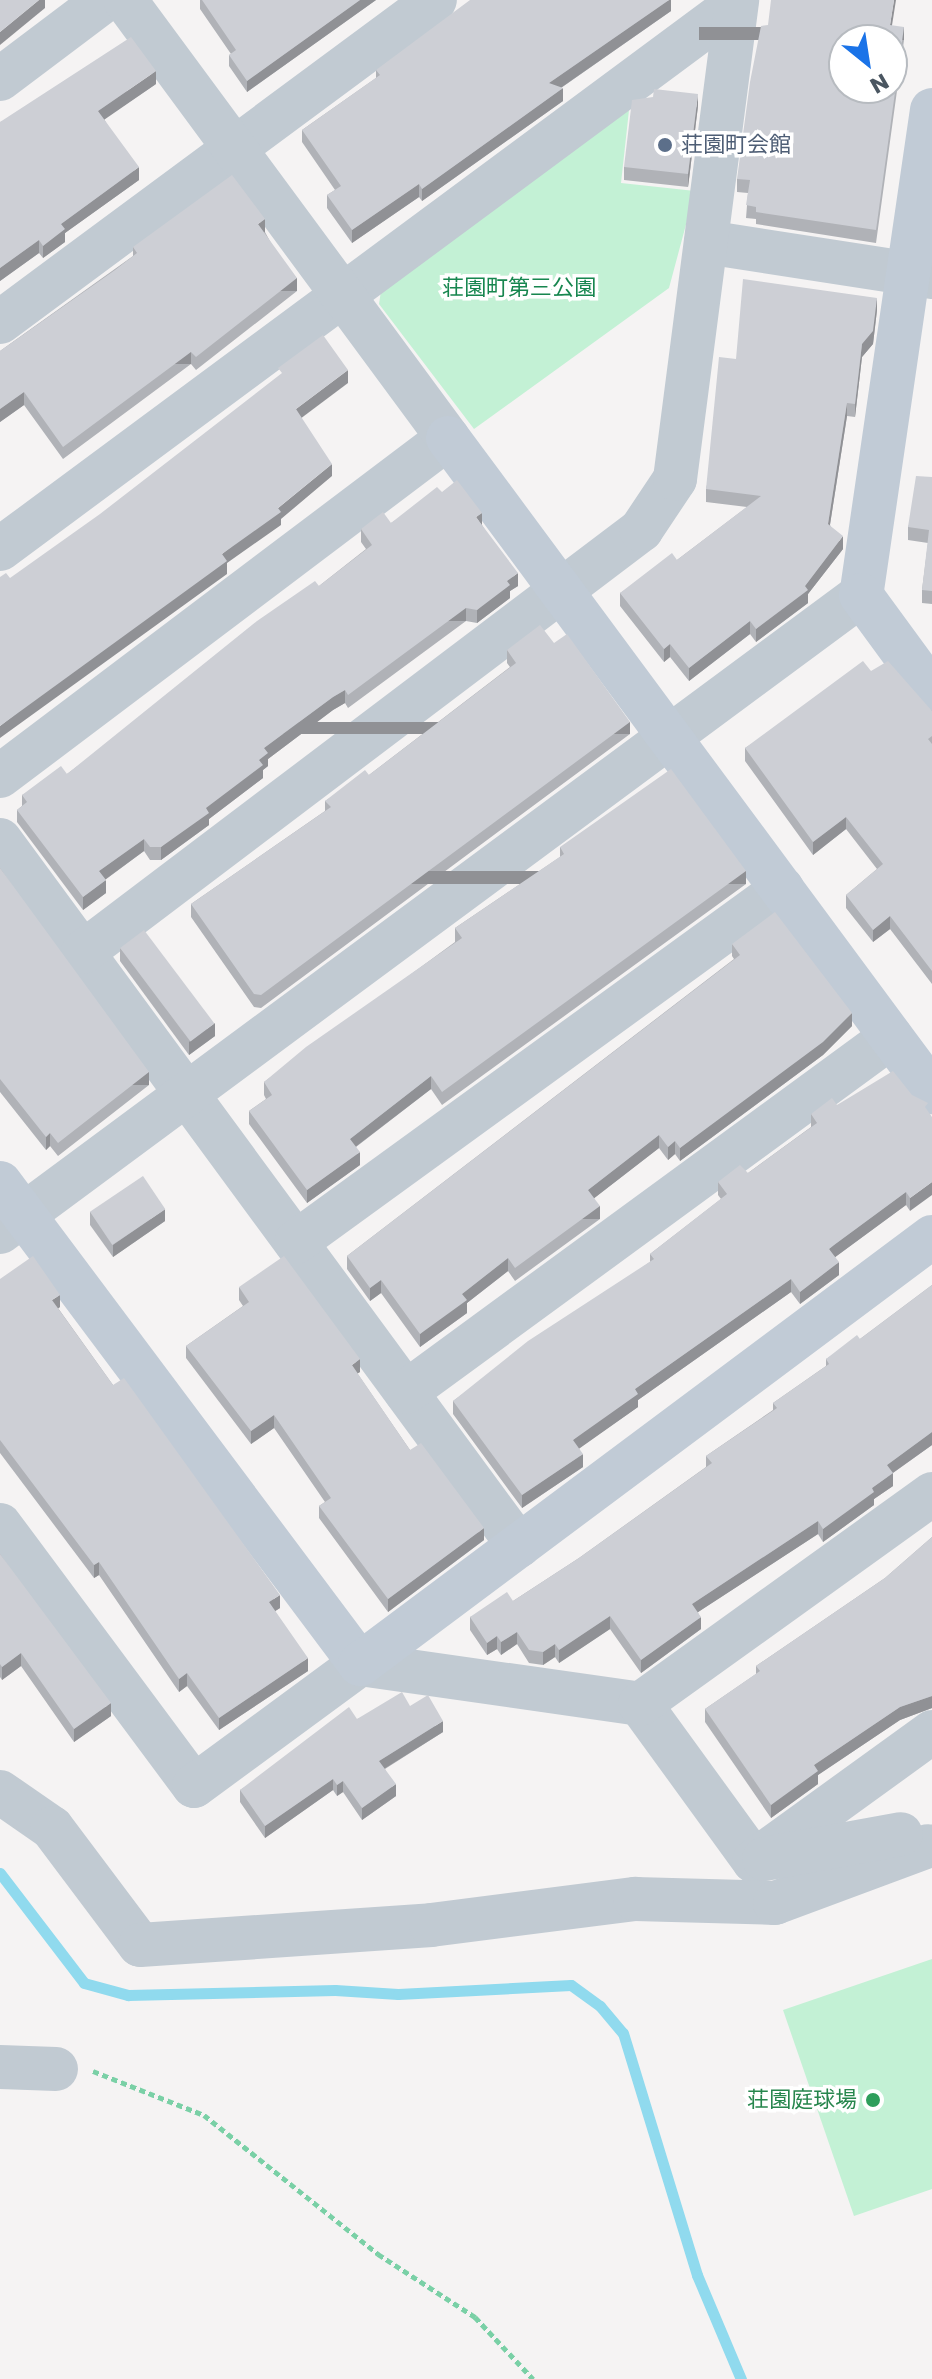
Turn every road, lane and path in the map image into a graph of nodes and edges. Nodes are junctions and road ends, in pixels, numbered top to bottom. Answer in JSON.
{"nodes":[{"id":1,"x":105,"y":0,"type":"edge"},
{"id":2,"x":125,"y":0,"type":"edge"},
{"id":3,"x":435,"y":0,"type":"edge"},
{"id":4,"x":736,"y":2,"type":"edge"},
{"id":5,"x":0,"y":79,"type":"edge"},
{"id":6,"x":932,"y":110,"type":"edge"},
{"id":7,"x":235,"y":149,"type":"junction"},
{"id":8,"x":706,"y":242,"type":"junction"},
{"id":9,"x":920,"y":276,"type":"edge"},
{"id":10,"x":343,"y":295,"type":"junction"},
{"id":11,"x":0,"y":322,"type":"edge"},
{"id":12,"x":448,"y":438,"type":"junction"},
{"id":13,"x":0,"y":549,"type":"edge"},
{"id":14,"x":563,"y":594,"type":"junction"},
{"id":15,"x":861,"y":595,"type":"junction"},
{"id":16,"x":932,"y":692,"type":"edge"},
{"id":17,"x":668,"y":735,"type":"junction"},
{"id":18,"x":0,"y":776,"type":"edge"},
{"id":19,"x":0,"y":840,"type":"edge"},
{"id":20,"x":782,"y":889,"type":"junction"},
{"id":21,"x":83,"y":952,"type":"junction"},
{"id":22,"x":891,"y":1037,"type":"junction"},
{"id":23,"x":185,"y":1091,"type":"junction"},
{"id":24,"x":932,"y":1092,"type":"edge"},
{"id":25,"x":8,"y":1210,"type":"edge"},
{"id":26,"x":932,"y":1237,"type":"edge"},
{"id":27,"x":296,"y":1242,"type":"junction"},
{"id":28,"x":406,"y":1392,"type":"junction"},
{"id":29,"x":932,"y":1494,"type":"edge"},
{"id":30,"x":0,"y":1525,"type":"edge"},
{"id":31,"x":519,"y":1546,"type":"junction"},
{"id":32,"x":360,"y":1664,"type":"junction"},
{"id":33,"x":640,"y":1704,"type":"junction"},
{"id":34,"x":932,"y":1732,"type":"edge"},
{"id":35,"x":0,"y":1792,"type":"edge"},
{"id":36,"x":930,"y":1846,"type":"edge"},
{"id":37,"x":754,"y":1861,"type":"junction"},
{"id":38,"x":0,"y":2067,"type":"edge"},
{"id":39,"x":56,"y":2069,"type":"joint"},
{"id":40,"x":533,"y":2379,"type":"edge"}],
"edges":[{"from":1,"to":5,"type":"street"},
{"from":2,"to":7,"type":"street"},
{"from":3,"to":7,"type":"street"},
{"from":4,"to":8,"type":"street"},
{"from":4,"to":10,"type":"street"},
{"from":6,"to":9,"type":"street"},
{"from":7,"to":10,"type":"street"},
{"from":7,"to":11,"type":"street"},
{"from":8,"to":9,"type":"street"},
{"from":8,"to":14,"type":"street"},
{"from":9,"to":15,"type":"street"},
{"from":10,"to":12,"type":"street"},
{"from":10,"to":13,"type":"street"},
{"from":12,"to":14,"type":"street"},
{"from":12,"to":18,"type":"street"},
{"from":14,"to":17,"type":"street"},
{"from":14,"to":21,"type":"street"},
{"from":15,"to":16,"type":"street"},
{"from":15,"to":17,"type":"street"},
{"from":17,"to":20,"type":"street"},
{"from":17,"to":23,"type":"street"},
{"from":19,"to":21,"type":"street"},
{"from":20,"to":22,"type":"street"},
{"from":20,"to":27,"type":"street"},
{"from":21,"to":23,"type":"street"},
{"from":22,"to":24,"type":"street"},
{"from":22,"to":28,"type":"street"},
{"from":23,"to":25,"type":"street"},
{"from":23,"to":27,"type":"street"},
{"from":25,"to":32,"type":"street"},
{"from":26,"to":31,"type":"street"},
{"from":27,"to":28,"type":"street"},
{"from":28,"to":31,"type":"street"},
{"from":29,"to":33,"type":"street"},
{"from":30,"to":32,"type":"street"},
{"from":31,"to":32,"type":"street"},
{"from":32,"to":33,"type":"street"},
{"from":33,"to":37,"type":"street"},
{"from":34,"to":37,"type":"street"},
{"from":35,"to":36,"type":"street"},
{"from":36,"to":37,"type":"street"},
{"from":38,"to":39,"type":"street"},
{"from":39,"to":40,"type":"path"}]}
